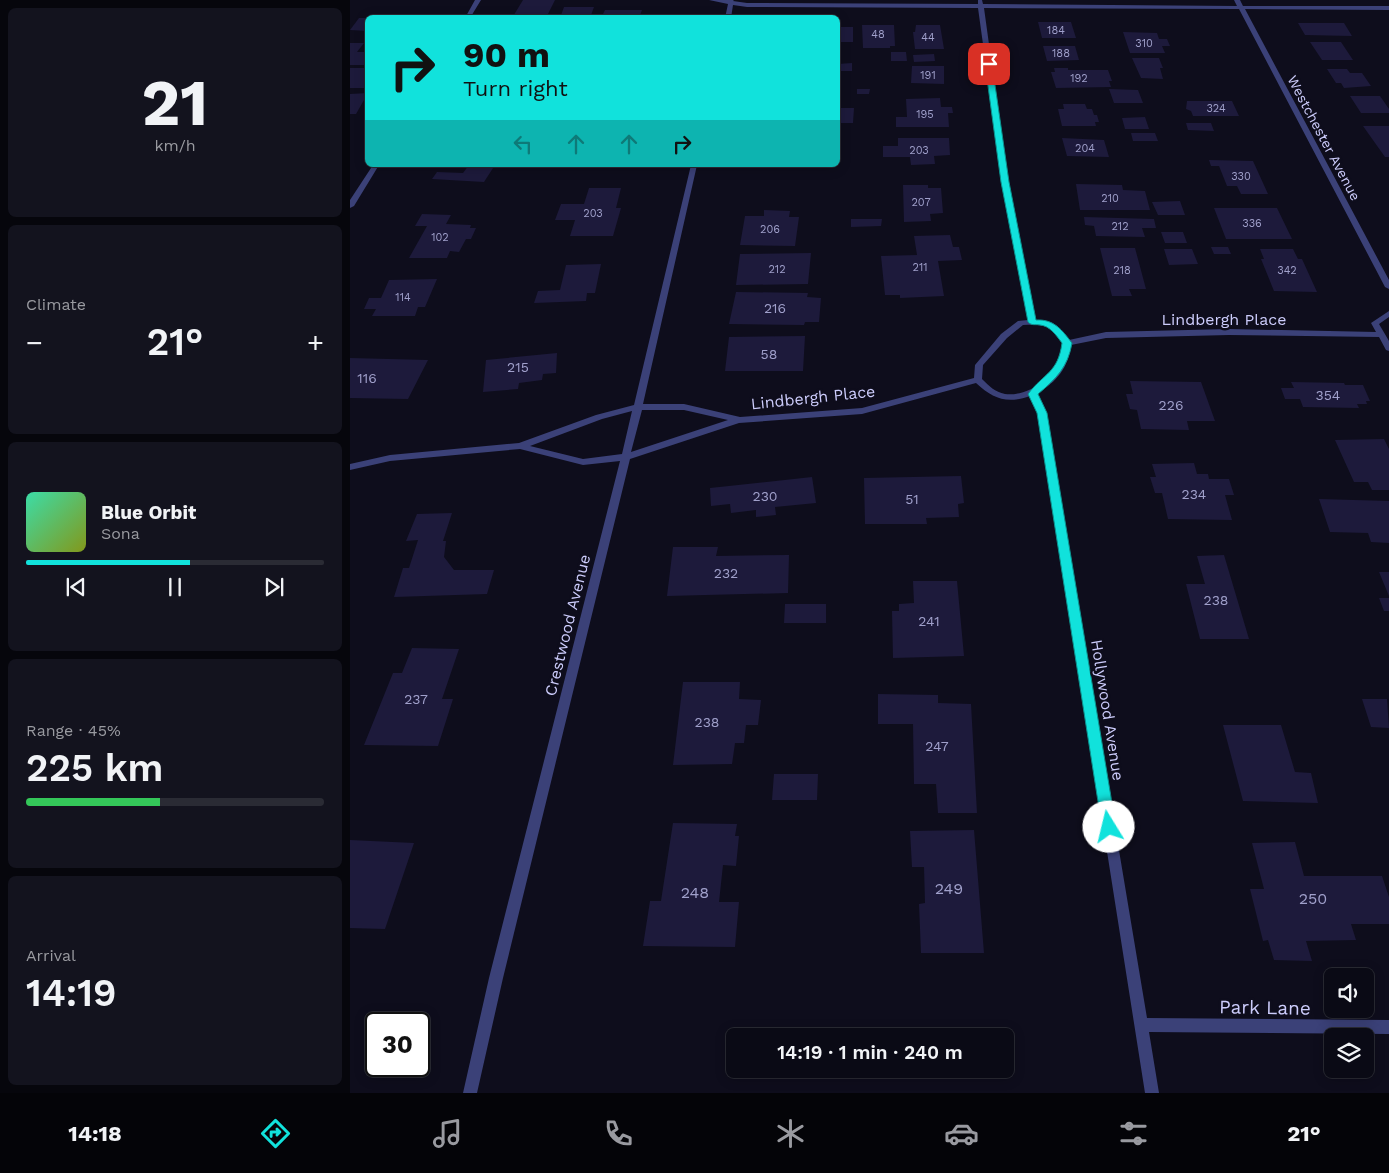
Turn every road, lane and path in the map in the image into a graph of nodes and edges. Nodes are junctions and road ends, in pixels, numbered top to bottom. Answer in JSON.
{"nodes":[{"id":1,"x":478,"y":0,"type":"edge"},
{"id":2,"x":712,"y":0,"type":"edge"},
{"id":3,"x":1237,"y":0,"type":"edge"},
{"id":4,"x":731,"y":1,"type":"edge"},
{"id":5,"x":980,"y":3,"type":"edge"},
{"id":6,"x":1241,"y":8,"type":"junction"},
{"id":7,"x":1389,"y":8,"type":"edge"},
{"id":8,"x":469,"y":15,"type":"edge"},
{"id":9,"x":729,"y":15,"type":"edge"},
{"id":10,"x":375,"y":167,"type":"edge"},
{"id":11,"x":694,"y":167,"type":"edge"},
{"id":12,"x":350,"y":206,"type":"edge"},
{"id":13,"x":1389,"y":287,"type":"edge"},
{"id":14,"x":1389,"y":313,"type":"edge"},
{"id":15,"x":1032,"y":322,"type":"junction"},
{"id":16,"x":1381,"y":335,"type":"junction"},
{"id":17,"x":1067,"y":343,"type":"junction"},
{"id":18,"x":1389,"y":348,"type":"edge"},
{"id":19,"x":978,"y":380,"type":"junction"},
{"id":20,"x":1033,"y":394,"type":"junction"},
{"id":21,"x":638,"y":407,"type":"junction"},
{"id":22,"x":738,"y":420,"type":"junction"},
{"id":23,"x":520,"y":446,"type":"junction"},
{"id":24,"x":626,"y":457,"type":"junction"},
{"id":25,"x":350,"y":467,"type":"edge"},
{"id":26,"x":1141,"y":1025,"type":"junction"},
{"id":27,"x":1389,"y":1027,"type":"edge"},
{"id":28,"x":470,"y":1093,"type":"edge"},
{"id":29,"x":1152,"y":1093,"type":"edge"}],
"edges":[{"from":1,"to":8,"type":"street"},
{"from":2,"to":4,"type":"street"},
{"from":3,"to":6,"type":"street","name":"Westchester Avenue"},
{"from":4,"to":5,"type":"street"},
{"from":4,"to":9,"type":"street"},
{"from":5,"to":6,"type":"street"},
{"from":5,"to":15,"type":"street"},
{"from":6,"to":7,"type":"street"},
{"from":6,"to":13,"type":"street","name":"Westchester Avenue"},
{"from":10,"to":12,"type":"street"},
{"from":11,"to":21,"type":"street","name":"Crestwood Avenue"},
{"from":14,"to":16,"type":"street"},
{"from":15,"to":17,"type":"street"},
{"from":15,"to":19,"type":"street"},
{"from":16,"to":17,"type":"street","name":"Lindbergh Place"},
{"from":16,"to":18,"type":"street"},
{"from":17,"to":20,"type":"street"},
{"from":19,"to":20,"type":"street"},
{"from":19,"to":22,"type":"street","name":"Lindbergh Place"},
{"from":20,"to":26,"type":"street","name":"Hollywood Avenue"},
{"from":21,"to":22,"type":"street","name":"Lindbergh Place"},
{"from":21,"to":23,"type":"street","name":"Lindbergh Place"},
{"from":21,"to":24,"type":"street","name":"Crestwood Avenue"},
{"from":22,"to":24,"type":"street","name":"Lindbergh Place"},
{"from":23,"to":24,"type":"street","name":"Lindbergh Place"},
{"from":23,"to":25,"type":"street","name":"Lindbergh Place"},
{"from":24,"to":28,"type":"street","name":"Crestwood Avenue"},
{"from":26,"to":27,"type":"street","name":"Park Lane"},
{"from":26,"to":29,"type":"street","name":"Hollywood Avenue"}]}
